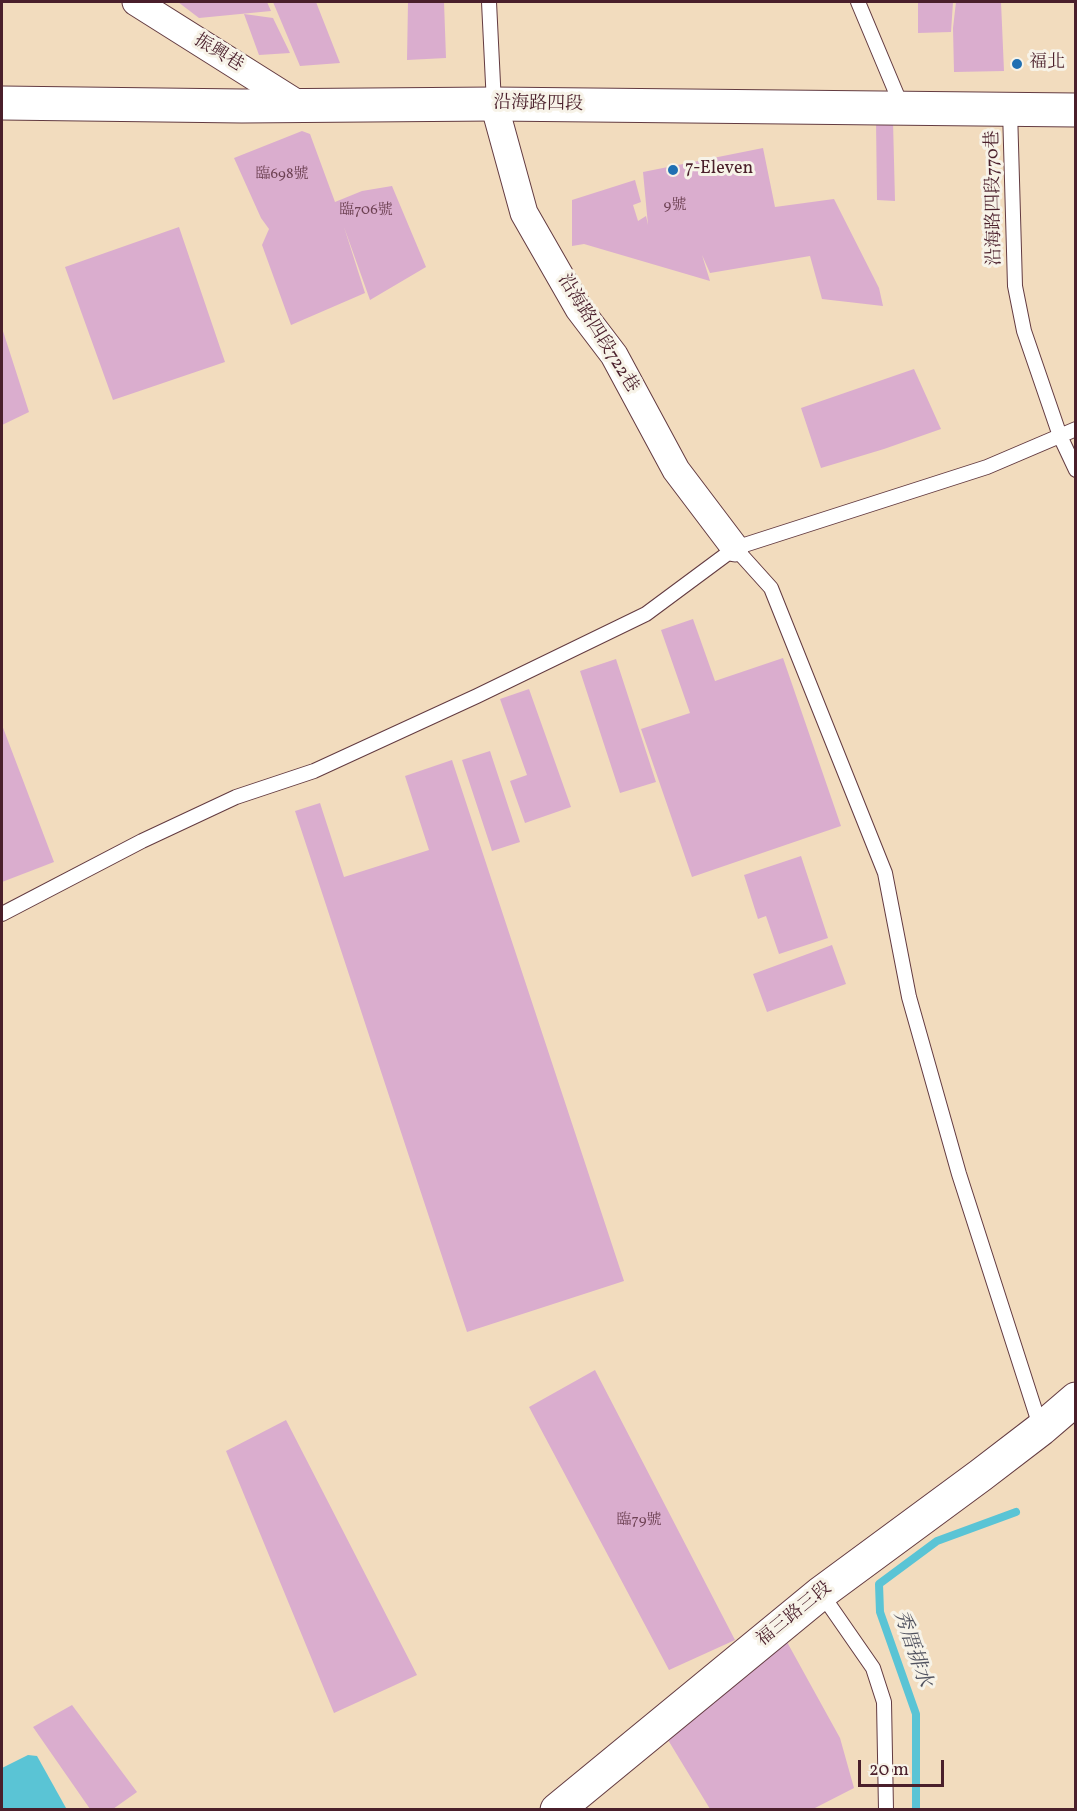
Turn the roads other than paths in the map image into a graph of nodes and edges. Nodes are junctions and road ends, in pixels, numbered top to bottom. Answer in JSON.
{"nodes":[{"id":1,"x":136,"y":2,"type":"edge"},
{"id":2,"x":489,"y":2,"type":"edge"},
{"id":3,"x":858,"y":2,"type":"edge"},
{"id":4,"x":2,"y":103,"type":"edge"},
{"id":5,"x":494,"y":104,"type":"junction"},
{"id":6,"x":301,"y":106,"type":"junction"},
{"id":7,"x":903,"y":109,"type":"junction"},
{"id":8,"x":1010,"y":110,"type":"junction"},
{"id":9,"x":1076,"y":110,"type":"edge"},
{"id":10,"x":1076,"y":429,"type":"edge"},
{"id":11,"x":1060,"y":436,"type":"junction"},
{"id":12,"x":1076,"y":470,"type":"edge"},
{"id":13,"x":735,"y":548,"type":"junction"},
{"id":14,"x":2,"y":914,"type":"edge"},
{"id":15,"x":1076,"y":1399,"type":"edge"},
{"id":16,"x":1041,"y":1429,"type":"junction"},
{"id":17,"x":821,"y":1593,"type":"junction"},
{"id":18,"x":556,"y":1809,"type":"edge"},
{"id":19,"x":886,"y":1809,"type":"edge"}],
"edges":[{"from":1,"to":6,"type":"street","name":"振興巷"},
{"from":2,"to":5,"type":"lane"},
{"from":3,"to":7,"type":"lane"},
{"from":4,"to":6,"type":"street","name":"沿海路四段"},
{"from":5,"to":6,"type":"street","name":"沿海路四段"},
{"from":5,"to":7,"type":"street","name":"沿海路四段"},
{"from":5,"to":13,"type":"street","name":"沿海路四段722巷"},
{"from":7,"to":8,"type":"street","name":"沿海路四段"},
{"from":8,"to":9,"type":"street","name":"沿海路四段"},
{"from":8,"to":11,"type":"lane","name":"沿海路四段770巷"},
{"from":10,"to":11,"type":"lane"},
{"from":11,"to":12,"type":"lane","name":"沿海路四段770巷"},
{"from":11,"to":13,"type":"lane"},
{"from":13,"to":14,"type":"lane"},
{"from":13,"to":16,"type":"lane"},
{"from":15,"to":16,"type":"street","name":"福三路三段"},
{"from":16,"to":17,"type":"street","name":"福三路三段"},
{"from":17,"to":18,"type":"street","name":"福三路三段"},
{"from":17,"to":19,"type":"lane"}]}
